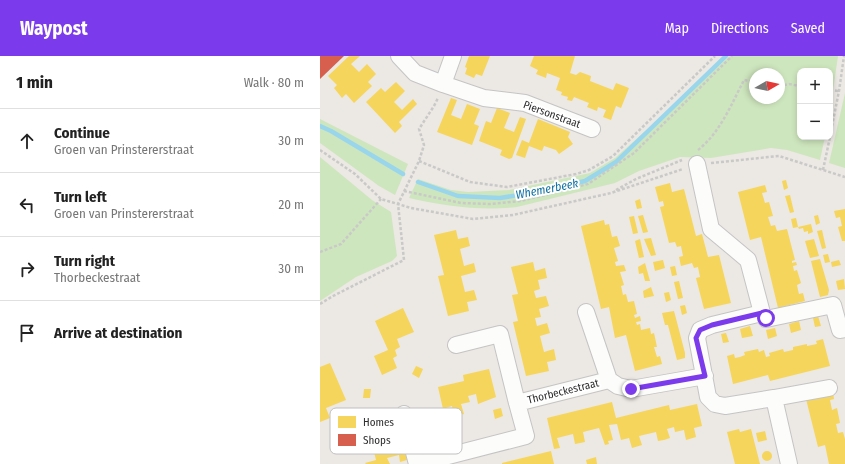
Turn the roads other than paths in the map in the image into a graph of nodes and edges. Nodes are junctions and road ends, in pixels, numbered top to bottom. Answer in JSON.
{"nodes":[{"id":1,"x":399,"y":56,"type":"edge"},
{"id":2,"x":453,"y":56,"type":"edge"},
{"id":3,"x":443,"y":84,"type":"junction"},
{"id":4,"x":592,"y":129,"type":"dead end"},
{"id":5,"x":693,"y":158,"type":"road end"},
{"id":6,"x":586,"y":312,"type":"dead end"},
{"id":7,"x":762,"y":313,"type":"junction"},
{"id":8,"x":845,"y":329,"type":"edge"},
{"id":9,"x":456,"y":345,"type":"dead end"},
{"id":10,"x":705,"y":376,"type":"junction"},
{"id":11,"x":609,"y":380,"type":"junction"},
{"id":12,"x":829,"y":388,"type":"dead end"},
{"id":13,"x":774,"y":398,"type":"junction"},
{"id":14,"x":518,"y":403,"type":"junction"},
{"id":15,"x":462,"y":452,"type":"edge"},
{"id":16,"x":414,"y":454,"type":"edge"},
{"id":17,"x":456,"y":454,"type":"edge"},
{"id":18,"x":417,"y":464,"type":"edge"},
{"id":19,"x":789,"y":464,"type":"edge"}],
"edges":[{"from":1,"to":3,"type":"street","name":"Piersonstraat"},
{"from":2,"to":3,"type":"street"},
{"from":3,"to":4,"type":"street","name":"Piersonstraat"},
{"from":5,"to":7,"type":"street"},
{"from":6,"to":11,"type":"street","name":"Thorbeckestraat"},
{"from":7,"to":8,"type":"street"},
{"from":7,"to":10,"type":"street"},
{"from":9,"to":14,"type":"street","name":"Thorbeckestraat"},
{"from":10,"to":11,"type":"street","name":"Thorbeckestraat"},
{"from":10,"to":13,"type":"street"},
{"from":11,"to":14,"type":"street","name":"Thorbeckestraat"},
{"from":12,"to":13,"type":"street"},
{"from":13,"to":19,"type":"street"},
{"from":14,"to":15,"type":"street","name":"Thorbeckestraat"},
{"from":16,"to":18,"type":"street","name":"Thorbeckestraat"},
{"from":17,"to":18,"type":"street","name":"Thorbeckestraat"}]}
